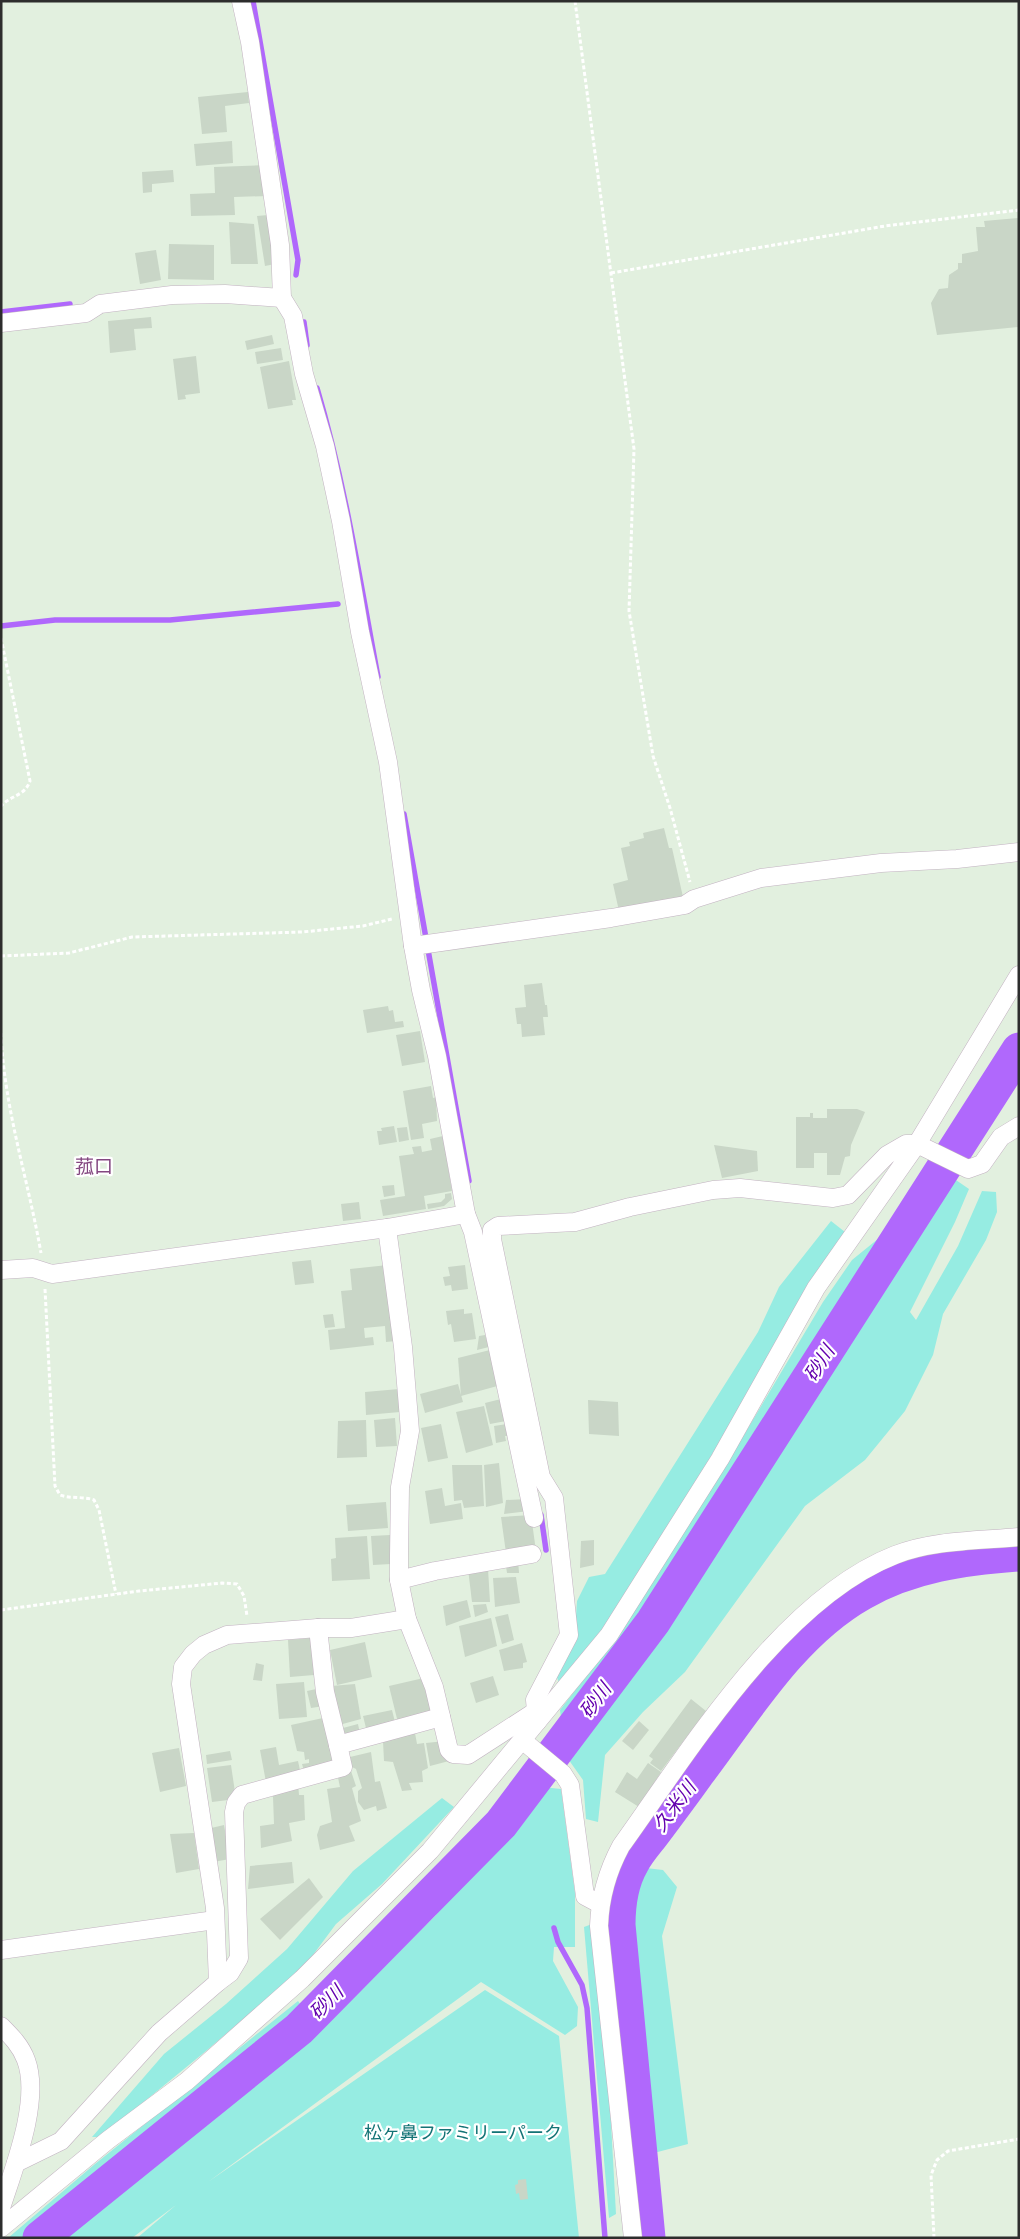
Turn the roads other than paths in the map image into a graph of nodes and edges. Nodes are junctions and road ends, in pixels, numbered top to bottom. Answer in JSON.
{"nodes":[{"id":1,"x":241,"y":1,"type":"edge"},
{"id":2,"x":282,"y":298,"type":"junction"},
{"id":3,"x":1,"y":323,"type":"edge"},
{"id":4,"x":1019,"y":852,"type":"edge"},
{"id":5,"x":422,"y":944,"type":"junction"},
{"id":6,"x":1019,"y":975,"type":"edge"},
{"id":7,"x":1019,"y":1126,"type":"edge"},
{"id":8,"x":917,"y":1144,"type":"junction"},
{"id":9,"x":466,"y":1214,"type":"junction"},
{"id":10,"x":387,"y":1228,"type":"junction"},
{"id":11,"x":481,"y":1231,"type":"junction"},
{"id":12,"x":1,"y":1270,"type":"edge"},
{"id":13,"x":534,"y":1518,"type":"dead end"},
{"id":14,"x":1019,"y":1537,"type":"edge"},
{"id":15,"x":532,"y":1554,"type":"dead end"},
{"id":16,"x":399,"y":1580,"type":"junction"},
{"id":17,"x":407,"y":1619,"type":"junction"},
{"id":18,"x":318,"y":1628,"type":"junction"},
{"id":19,"x":441,"y":1717,"type":"junction"},
{"id":20,"x":537,"y":1717,"type":"junction"},
{"id":21,"x":525,"y":1743,"type":"junction"},
{"id":22,"x":338,"y":1745,"type":"junction"},
{"id":23,"x":600,"y":1904,"type":"junction"},
{"id":24,"x":216,"y":1920,"type":"junction"},
{"id":25,"x":1,"y":1950,"type":"edge"},
{"id":26,"x":218,"y":1982,"type":"junction"},
{"id":27,"x":1,"y":2026,"type":"edge"},
{"id":28,"x":16,"y":2163,"type":"junction"},
{"id":29,"x":1,"y":2208,"type":"edge"},
{"id":30,"x":1,"y":2228,"type":"edge"},
{"id":31,"x":632,"y":2238,"type":"edge"}],
"edges":[{"from":1,"to":2,"type":"street"},
{"from":2,"to":3,"type":"street"},
{"from":2,"to":5,"type":"street"},
{"from":4,"to":5,"type":"street"},
{"from":5,"to":9,"type":"street"},
{"from":6,"to":8,"type":"street"},
{"from":7,"to":8,"type":"street"},
{"from":8,"to":11,"type":"street"},
{"from":8,"to":20,"type":"street"},
{"from":9,"to":10,"type":"street"},
{"from":9,"to":11,"type":"street"},
{"from":10,"to":12,"type":"street"},
{"from":10,"to":16,"type":"street"},
{"from":11,"to":13,"type":"street"},
{"from":11,"to":20,"type":"street"},
{"from":14,"to":23,"type":"street"},
{"from":15,"to":16,"type":"street"},
{"from":16,"to":17,"type":"street"},
{"from":17,"to":18,"type":"street"},
{"from":17,"to":19,"type":"street"},
{"from":18,"to":22,"type":"street"},
{"from":18,"to":24,"type":"street"},
{"from":19,"to":20,"type":"street"},
{"from":19,"to":22,"type":"street"},
{"from":20,"to":21,"type":"street"},
{"from":21,"to":23,"type":"street"},
{"from":21,"to":30,"type":"street"},
{"from":22,"to":26,"type":"street"},
{"from":23,"to":31,"type":"street"},
{"from":24,"to":25,"type":"street"},
{"from":24,"to":26,"type":"street"},
{"from":26,"to":28,"type":"street"},
{"from":27,"to":28,"type":"street"},
{"from":28,"to":29,"type":"street"}]}
